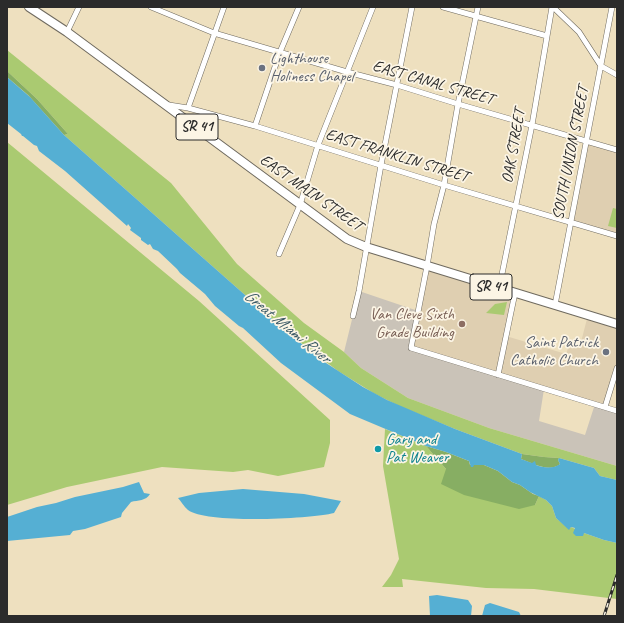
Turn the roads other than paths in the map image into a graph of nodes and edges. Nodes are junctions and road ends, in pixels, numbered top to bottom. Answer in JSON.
{"nodes":[{"id":1,"x":28,"y":7,"type":"edge"},
{"id":2,"x":79,"y":7,"type":"edge"},
{"id":3,"x":151,"y":7,"type":"edge"},
{"id":4,"x":224,"y":7,"type":"edge"},
{"id":5,"x":299,"y":7,"type":"edge"},
{"id":6,"x":373,"y":7,"type":"edge"},
{"id":7,"x":412,"y":7,"type":"edge"},
{"id":8,"x":443,"y":7,"type":"edge"},
{"id":9,"x":478,"y":7,"type":"edge"},
{"id":10,"x":552,"y":7,"type":"edge"},
{"id":11,"x":612,"y":7,"type":"edge"},
{"id":12,"x":160,"y":9,"type":"edge"},
{"id":13,"x":475,"y":16,"type":"junction"},
{"id":14,"x":67,"y":32,"type":"junction"},
{"id":15,"x":214,"y":32,"type":"junction"},
{"id":16,"x":546,"y":36,"type":"junction"},
{"id":17,"x":280,"y":52,"type":"junction"},
{"id":18,"x":601,"y":66,"type":"junction"},
{"id":19,"x":347,"y":72,"type":"junction"},
{"id":20,"x":617,"y":75,"type":"edge"},
{"id":21,"x":397,"y":85,"type":"junction"},
{"id":22,"x":458,"y":104,"type":"junction"},
{"id":23,"x":168,"y":105,"type":"junction"},
{"id":24,"x":188,"y":108,"type":"junction"},
{"id":25,"x":532,"y":125,"type":"junction"},
{"id":26,"x":255,"y":126,"type":"junction"},
{"id":27,"x":586,"y":140,"type":"junction"},
{"id":28,"x":318,"y":145,"type":"junction"},
{"id":29,"x":617,"y":150,"type":"edge"},
{"id":30,"x":381,"y":165,"type":"junction"},
{"id":31,"x":444,"y":185,"type":"junction"},
{"id":32,"x":300,"y":205,"type":"junction"},
{"id":33,"x":516,"y":206,"type":"junction"},
{"id":34,"x":571,"y":222,"type":"junction"},
{"id":35,"x":617,"y":236,"type":"edge"},
{"id":36,"x":366,"y":247,"type":"junction"},
{"id":37,"x":279,"y":254,"type":"dead end"},
{"id":38,"x":427,"y":266,"type":"junction"},
{"id":39,"x":499,"y":289,"type":"junction"},
{"id":40,"x":515,"y":293,"type":"junction"},
{"id":41,"x":555,"y":305,"type":"junction"},
{"id":42,"x":353,"y":316,"type":"dead end"},
{"id":43,"x":617,"y":324,"type":"edge"},
{"id":44,"x":617,"y":368,"type":"edge"},
{"id":45,"x":498,"y":374,"type":"junction"},
{"id":46,"x":605,"y":408,"type":"junction"},
{"id":47,"x":617,"y":411,"type":"edge"}],
"edges":[{"from":1,"to":14,"type":"main road","name":"EAST MAIN STREET","number":"SR 41"},
{"from":2,"to":14,"type":"street"},
{"from":3,"to":12,"type":"street","name":"EAST CANAL STREET"},
{"from":4,"to":15,"type":"street"},
{"from":5,"to":17,"type":"street"},
{"from":6,"to":19,"type":"street"},
{"from":7,"to":21,"type":"street"},
{"from":8,"to":13,"type":"street"},
{"from":9,"to":13,"type":"street"},
{"from":10,"to":16,"type":"street","name":"OAK STREET"},
{"from":10,"to":18,"type":"street"},
{"from":11,"to":18,"type":"street","name":"SOUTH UNION STREET"},
{"from":12,"to":15,"type":"street","name":"EAST CANAL STREET"},
{"from":13,"to":16,"type":"street"},
{"from":13,"to":22,"type":"street"},
{"from":14,"to":23,"type":"main road","name":"EAST MAIN STREET","number":"SR 41"},
{"from":15,"to":17,"type":"street","name":"EAST CANAL STREET"},
{"from":15,"to":24,"type":"street"},
{"from":16,"to":25,"type":"street","name":"OAK STREET"},
{"from":17,"to":19,"type":"street","name":"EAST CANAL STREET"},
{"from":17,"to":26,"type":"street"},
{"from":18,"to":20,"type":"street"},
{"from":18,"to":27,"type":"street","name":"SOUTH UNION STREET"},
{"from":19,"to":21,"type":"street","name":"EAST CANAL STREET"},
{"from":19,"to":28,"type":"street"},
{"from":21,"to":22,"type":"street","name":"EAST CANAL STREET"},
{"from":21,"to":30,"type":"street"},
{"from":22,"to":25,"type":"street","name":"EAST CANAL STREET"},
{"from":22,"to":31,"type":"street"},
{"from":23,"to":24,"type":"street","name":"EAST FRANKLIN STREET"},
{"from":23,"to":32,"type":"main road","name":"EAST MAIN STREET","number":"SR 41"},
{"from":24,"to":26,"type":"street","name":"EAST FRANKLIN STREET"},
{"from":25,"to":27,"type":"street","name":"EAST CANAL STREET"},
{"from":25,"to":33,"type":"street","name":"OAK STREET"},
{"from":26,"to":28,"type":"street","name":"EAST FRANKLIN STREET"},
{"from":27,"to":29,"type":"street","name":"EAST CANAL STREET"},
{"from":27,"to":34,"type":"street","name":"SOUTH UNION STREET"},
{"from":28,"to":30,"type":"street","name":"EAST FRANKLIN STREET"},
{"from":28,"to":32,"type":"street"},
{"from":30,"to":31,"type":"street","name":"EAST FRANKLIN STREET"},
{"from":30,"to":36,"type":"street"},
{"from":31,"to":33,"type":"street","name":"EAST FRANKLIN STREET"},
{"from":31,"to":38,"type":"street"},
{"from":32,"to":36,"type":"main road","name":"EAST MAIN STREET","number":"SR 41"},
{"from":32,"to":37,"type":"street"},
{"from":33,"to":34,"type":"street","name":"EAST FRANKLIN STREET"},
{"from":33,"to":39,"type":"street","name":"OAK STREET"},
{"from":34,"to":35,"type":"street","name":"EAST FRANKLIN STREET"},
{"from":34,"to":41,"type":"street","name":"SOUTH UNION STREET"},
{"from":36,"to":38,"type":"main road","name":"EAST MAIN STREET","number":"SR 41"},
{"from":36,"to":42,"type":"street"},
{"from":38,"to":39,"type":"main road","name":"EAST MAIN STREET","number":"SR 41"},
{"from":38,"to":45,"type":"street"},
{"from":39,"to":40,"type":"main road","name":"EAST MAIN STREET","number":"SR 41"},
{"from":40,"to":41,"type":"main road","name":"EAST MAIN STREET","number":"SR 41"},
{"from":40,"to":45,"type":"street"},
{"from":41,"to":43,"type":"main road","name":"EAST MAIN STREET","number":"SR 41"},
{"from":44,"to":46,"type":"street"},
{"from":45,"to":46,"type":"street"},
{"from":46,"to":47,"type":"street"}]}
